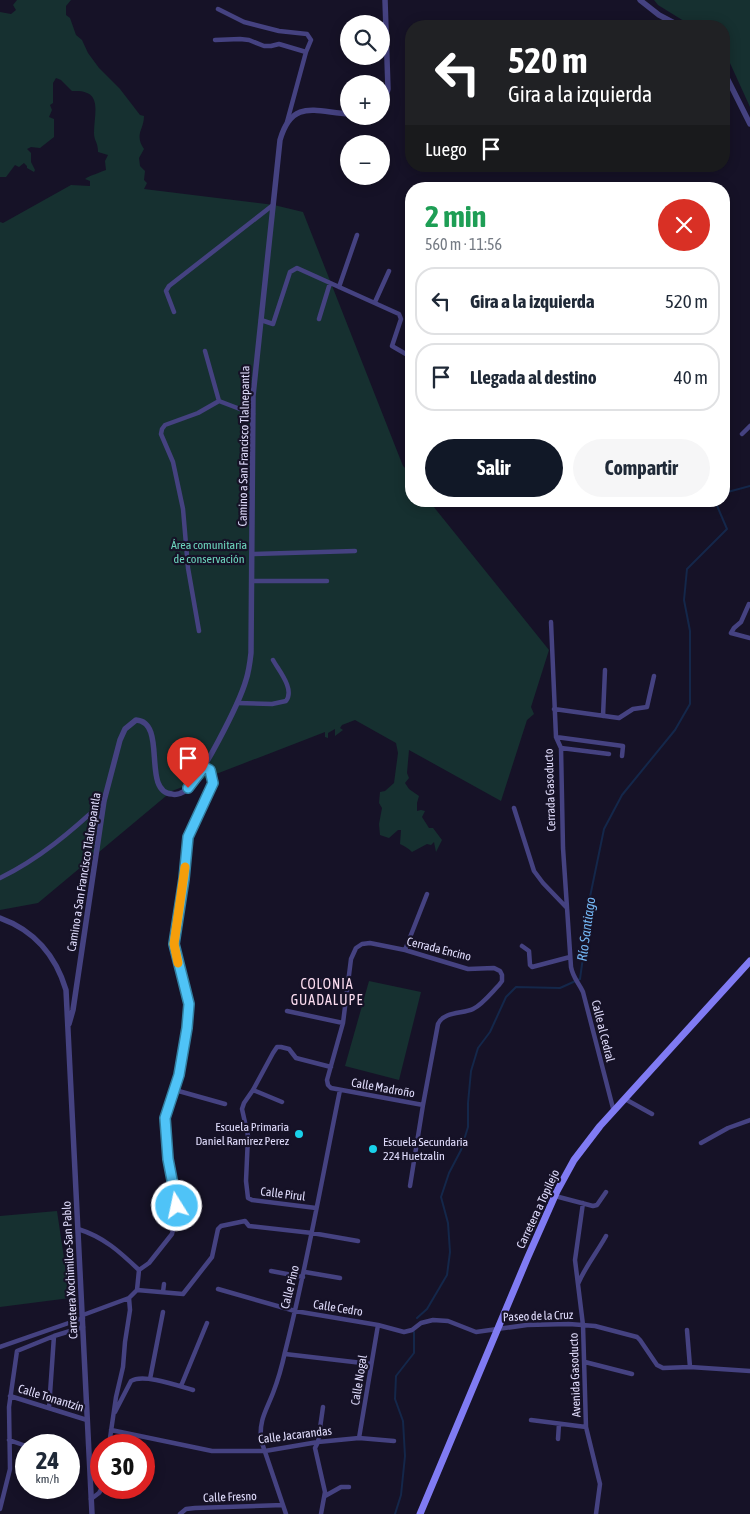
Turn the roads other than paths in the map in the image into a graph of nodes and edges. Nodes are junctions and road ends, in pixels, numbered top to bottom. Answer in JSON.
{"nodes":[{"id":1,"x":385,"y":0,"type":"edge"},
{"id":2,"x":640,"y":0,"type":"edge"},
{"id":3,"x":218,"y":9,"type":"dead end"},
{"id":4,"x":669,"y":20,"type":"edge"},
{"id":5,"x":215,"y":40,"type":"dead end"},
{"id":6,"x":306,"y":52,"type":"junction"},
{"id":7,"x":388,"y":75,"type":"edge"},
{"id":8,"x":730,"y":84,"type":"edge"},
{"id":9,"x":340,"y":113,"type":"edge"},
{"id":10,"x":287,"y":122,"type":"junction"},
{"id":11,"x":750,"y":124,"type":"edge"},
{"id":12,"x":273,"y":205,"type":"junction"},
{"id":13,"x":357,"y":235,"type":"dead end"},
{"id":14,"x":389,"y":271,"type":"dead end"},
{"id":15,"x":330,"y":283,"type":"junction"},
{"id":16,"x":339,"y":287,"type":"junction"},
{"id":17,"x":374,"y":302,"type":"junction"},
{"id":18,"x":174,"y":312,"type":"dead end"},
{"id":19,"x":319,"y":319,"type":"dead end"},
{"id":20,"x":261,"y":320,"type":"junction"},
{"id":21,"x":205,"y":351,"type":"dead end"},
{"id":22,"x":405,"y":354,"type":"edge"},
{"id":23,"x":219,"y":402,"type":"junction"},
{"id":24,"x":253,"y":414,"type":"junction"},
{"id":25,"x":750,"y":426,"type":"edge"},
{"id":26,"x":742,"y":434,"type":"dead end"},
{"id":27,"x":355,"y":552,"type":"dead end"},
{"id":28,"x":252,"y":554,"type":"junction"},
{"id":29,"x":252,"y":581,"type":"junction"},
{"id":30,"x":327,"y":581,"type":"dead end"},
{"id":31,"x":749,"y":604,"type":"dead end"},
{"id":32,"x":551,"y":622,"type":"dead end"},
{"id":33,"x":199,"y":631,"type":"dead end"},
{"id":34,"x":750,"y":638,"type":"edge"},
{"id":35,"x":273,"y":660,"type":"dead end"},
{"id":36,"x":605,"y":670,"type":"dead end"},
{"id":37,"x":654,"y":676,"type":"dead end"},
{"id":38,"x":237,"y":703,"type":"junction"},
{"id":39,"x":554,"y":709,"type":"junction"},
{"id":40,"x":603,"y":716,"type":"junction"},
{"id":41,"x":556,"y":737,"type":"junction"},
{"id":42,"x":561,"y":748,"type":"junction"},
{"id":43,"x":609,"y":754,"type":"dead end"},
{"id":44,"x":622,"y":756,"type":"dead end"},
{"id":45,"x":204,"y":767,"type":"junction"},
{"id":46,"x":104,"y":801,"type":"junction"},
{"id":47,"x":514,"y":808,"type":"dead end"},
{"id":48,"x":0,"y":878,"type":"edge"},
{"id":49,"x":427,"y":894,"type":"dead end"},
{"id":50,"x":567,"y":908,"type":"junction"},
{"id":51,"x":0,"y":918,"type":"edge"},
{"id":52,"x":522,"y":946,"type":"dead end"},
{"id":53,"x":405,"y":950,"type":"junction"},
{"id":54,"x":570,"y":956,"type":"junction"},
{"id":55,"x":750,"y":961,"type":"edge"},
{"id":56,"x":308,"y":980,"type":"dead end"},
{"id":57,"x":347,"y":985,"type":"junction"},
{"id":58,"x":287,"y":1010,"type":"dead end"},
{"id":59,"x":343,"y":1023,"type":"junction"},
{"id":60,"x":69,"y":1024,"type":"junction"},
{"id":61,"x":331,"y":1067,"type":"junction"},
{"id":62,"x":175,"y":1090,"type":"junction"},
{"id":63,"x":253,"y":1090,"type":"junction"},
{"id":64,"x":340,"y":1090,"type":"junction"},
{"id":65,"x":625,"y":1099,"type":"junction"},
{"id":66,"x":282,"y":1102,"type":"dead end"},
{"id":67,"x":225,"y":1104,"type":"dead end"},
{"id":68,"x":423,"y":1105,"type":"junction"},
{"id":69,"x":614,"y":1112,"type":"junction"},
{"id":70,"x":652,"y":1114,"type":"dead end"},
{"id":71,"x":750,"y":1120,"type":"edge"},
{"id":72,"x":701,"y":1143,"type":"dead end"},
{"id":73,"x":410,"y":1186,"type":"dead end"},
{"id":74,"x":606,"y":1192,"type":"dead end"},
{"id":75,"x":555,"y":1196,"type":"junction"},
{"id":76,"x":583,"y":1203,"type":"junction"},
{"id":77,"x":316,"y":1208,"type":"junction"},
{"id":78,"x":78,"y":1229,"type":"junction"},
{"id":79,"x":312,"y":1233,"type":"junction"},
{"id":80,"x":606,"y":1236,"type":"dead end"},
{"id":81,"x":358,"y":1240,"type":"dead end"},
{"id":82,"x":139,"y":1270,"type":"junction"},
{"id":83,"x":271,"y":1271,"type":"dead end"},
{"id":84,"x":304,"y":1275,"type":"junction"},
{"id":85,"x":340,"y":1278,"type":"dead end"},
{"id":86,"x":164,"y":1284,"type":"dead end"},
{"id":87,"x":578,"y":1284,"type":"junction"},
{"id":88,"x":218,"y":1289,"type":"dead end"},
{"id":89,"x":138,"y":1290,"type":"junction"},
{"id":90,"x":163,"y":1292,"type":"junction"},
{"id":91,"x":129,"y":1298,"type":"junction"},
{"id":92,"x":295,"y":1311,"type":"junction"},
{"id":93,"x":164,"y":1312,"type":"dead end"},
{"id":94,"x":83,"y":1317,"type":"junction"},
{"id":95,"x":207,"y":1323,"type":"dead end"},
{"id":96,"x":583,"y":1324,"type":"junction"},
{"id":97,"x":378,"y":1325,"type":"junction"},
{"id":98,"x":83,"y":1327,"type":"junction"},
{"id":99,"x":498,"y":1328,"type":"junction"},
{"id":100,"x":687,"y":1330,"type":"dead end"},
{"id":101,"x":54,"y":1336,"type":"junction"},
{"id":102,"x":0,"y":1348,"type":"edge"},
{"id":103,"x":285,"y":1354,"type":"junction"},
{"id":104,"x":585,"y":1362,"type":"junction"},
{"id":105,"x":371,"y":1364,"type":"junction"},
{"id":106,"x":690,"y":1367,"type":"junction"},
{"id":107,"x":750,"y":1371,"type":"edge"},
{"id":108,"x":632,"y":1374,"type":"dead end"},
{"id":109,"x":150,"y":1379,"type":"junction"},
{"id":110,"x":181,"y":1386,"type":"junction"},
{"id":111,"x":193,"y":1390,"type":"dead end"},
{"id":112,"x":10,"y":1396,"type":"junction"},
{"id":113,"x":323,"y":1407,"type":"dead end"},
{"id":114,"x":49,"y":1408,"type":"junction"},
{"id":115,"x":113,"y":1416,"type":"junction"},
{"id":116,"x":87,"y":1420,"type":"junction"},
{"id":117,"x":531,"y":1420,"type":"dead end"},
{"id":118,"x":559,"y":1424,"type":"junction"},
{"id":119,"x":586,"y":1427,"type":"junction"},
{"id":120,"x":111,"y":1430,"type":"junction"},
{"id":121,"x":110,"y":1434,"type":"edge"},
{"id":122,"x":359,"y":1438,"type":"junction"},
{"id":123,"x":558,"y":1439,"type":"dead end"},
{"id":124,"x":9,"y":1440,"type":"junction"},
{"id":125,"x":394,"y":1441,"type":"dead end"},
{"id":126,"x":15,"y":1442,"type":"edge"},
{"id":127,"x":318,"y":1442,"type":"junction"},
{"id":128,"x":265,"y":1451,"type":"junction"},
{"id":129,"x":90,"y":1479,"type":"edge"},
{"id":130,"x":350,"y":1487,"type":"dead end"},
{"id":131,"x":325,"y":1496,"type":"junction"},
{"id":132,"x":91,"y":1499,"type":"edge"},
{"id":133,"x":283,"y":1505,"type":"junction"},
{"id":134,"x":0,"y":1509,"type":"edge"},
{"id":135,"x":423,"y":1512,"type":"edge"},
{"id":136,"x":92,"y":1514,"type":"edge"},
{"id":137,"x":180,"y":1514,"type":"edge"},
{"id":138,"x":286,"y":1514,"type":"edge"},
{"id":139,"x":321,"y":1514,"type":"edge"},
{"id":140,"x":596,"y":1514,"type":"edge"}],
"edges":[{"from":1,"to":7,"type":"street"},
{"from":2,"to":4,"type":"street"},
{"from":3,"to":6,"type":"street"},
{"from":5,"to":6,"type":"street"},
{"from":6,"to":10,"type":"street"},
{"from":8,"to":11,"type":"street"},
{"from":9,"to":10,"type":"street"},
{"from":10,"to":12,"type":"street","name":"Camino a San Francisco Tlalnepantla"},
{"from":12,"to":18,"type":"street"},
{"from":12,"to":20,"type":"street","name":"Camino a San Francisco Tlalnepantla"},
{"from":13,"to":16,"type":"street"},
{"from":14,"to":17,"type":"street"},
{"from":15,"to":16,"type":"street"},
{"from":15,"to":19,"type":"street"},
{"from":15,"to":20,"type":"street"},
{"from":16,"to":17,"type":"street"},
{"from":17,"to":22,"type":"street"},
{"from":20,"to":24,"type":"street","name":"Camino a San Francisco Tlalnepantla"},
{"from":21,"to":23,"type":"street"},
{"from":23,"to":24,"type":"street"},
{"from":23,"to":33,"type":"street"},
{"from":24,"to":28,"type":"street","name":"Camino a San Francisco Tlalnepantla"},
{"from":25,"to":26,"type":"street"},
{"from":27,"to":28,"type":"street"},
{"from":28,"to":29,"type":"street","name":"Camino a San Francisco Tlalnepantla"},
{"from":29,"to":30,"type":"street"},
{"from":29,"to":38,"type":"street","name":"Camino a San Francisco Tlalnepantla"},
{"from":31,"to":34,"type":"street"},
{"from":32,"to":39,"type":"street","name":"Cerrada Gasoducto"},
{"from":35,"to":38,"type":"street"},
{"from":36,"to":40,"type":"street"},
{"from":37,"to":40,"type":"street"},
{"from":38,"to":45,"type":"street","name":"Camino a San Francisco Tlalnepantla"},
{"from":39,"to":40,"type":"street"},
{"from":39,"to":41,"type":"street","name":"Cerrada Gasoducto"},
{"from":41,"to":42,"type":"street","name":"Cerrada Gasoducto"},
{"from":41,"to":44,"type":"street"},
{"from":42,"to":43,"type":"street"},
{"from":42,"to":50,"type":"street","name":"Cerrada Gasoducto"},
{"from":45,"to":46,"type":"street","name":"Camino a San Francisco Tlalnepantla"},
{"from":45,"to":62,"type":"street"},
{"from":46,"to":48,"type":"street"},
{"from":46,"to":60,"type":"street","name":"Camino a San Francisco Tlalnepantla"},
{"from":47,"to":50,"type":"street"},
{"from":49,"to":53,"type":"street"},
{"from":50,"to":54,"type":"street","name":"Cerrada Gasoducto"},
{"from":51,"to":60,"type":"street"},
{"from":52,"to":54,"type":"street"},
{"from":53,"to":57,"type":"street","name":"Cerrada Encino"},
{"from":53,"to":68,"type":"street","name":"Cerrada Encino"},
{"from":54,"to":69,"type":"street","name":"Calle al Cedral"},
{"from":55,"to":65,"type":"main road","name":"Carretera a Topilejo"},
{"from":56,"to":57,"type":"street"},
{"from":57,"to":59,"type":"street"},
{"from":58,"to":59,"type":"street"},
{"from":59,"to":61,"type":"street"},
{"from":60,"to":78,"type":"street","name":"Carretera Xochimilco-San Pablo"},
{"from":61,"to":63,"type":"street"},
{"from":61,"to":64,"type":"street"},
{"from":62,"to":67,"type":"street"},
{"from":62,"to":82,"type":"street"},
{"from":63,"to":66,"type":"street"},
{"from":63,"to":77,"type":"street","name":"Calle Pirul"},
{"from":64,"to":68,"type":"street","name":"Calle Madroño"},
{"from":64,"to":77,"type":"street","name":"Calle Pino"},
{"from":65,"to":69,"type":"main road","name":"Carretera a Topilejo"},
{"from":65,"to":70,"type":"street"},
{"from":68,"to":73,"type":"street"},
{"from":69,"to":75,"type":"main road","name":"Carretera a Topilejo"},
{"from":71,"to":72,"type":"street"},
{"from":74,"to":76,"type":"street"},
{"from":75,"to":76,"type":"street"},
{"from":75,"to":99,"type":"main road","name":"Carretera a Topilejo"},
{"from":76,"to":87,"type":"street","name":"Avenida Gasoducto"},
{"from":77,"to":79,"type":"street","name":"Calle Pino"},
{"from":78,"to":82,"type":"street"},
{"from":78,"to":94,"type":"street","name":"Carretera Xochimilco-San Pablo"},
{"from":79,"to":81,"type":"street"},
{"from":79,"to":84,"type":"street","name":"Calle Pino"},
{"from":79,"to":90,"type":"street"},
{"from":80,"to":87,"type":"street"},
{"from":82,"to":89,"type":"street"},
{"from":83,"to":84,"type":"street"},
{"from":84,"to":85,"type":"street"},
{"from":84,"to":92,"type":"street","name":"Calle Pino"},
{"from":86,"to":90,"type":"street"},
{"from":87,"to":96,"type":"street","name":"Avenida Gasoducto"},
{"from":88,"to":92,"type":"street","name":"Calle Cedro"},
{"from":89,"to":90,"type":"street"},
{"from":89,"to":91,"type":"street"},
{"from":91,"to":94,"type":"street"},
{"from":91,"to":115,"type":"street"},
{"from":92,"to":97,"type":"street","name":"Calle Cedro"},
{"from":92,"to":103,"type":"street","name":"Calle Pino"},
{"from":93,"to":109,"type":"street"},
{"from":94,"to":98,"type":"street","name":"Carretera Xochimilco-San Pablo"},
{"from":94,"to":102,"type":"street"},
{"from":95,"to":110,"type":"street"},
{"from":96,"to":99,"type":"street","name":"Paseo de la Cruz"},
{"from":96,"to":104,"type":"street","name":"Avenida Gasoducto"},
{"from":96,"to":106,"type":"street","name":"Paseo de la Cruz"},
{"from":97,"to":99,"type":"street","name":"Paseo de la Cruz"},
{"from":97,"to":105,"type":"street","name":"Calle Nogal"},
{"from":98,"to":101,"type":"street"},
{"from":98,"to":116,"type":"street","name":"Carretera Xochimilco-San Pablo"},
{"from":99,"to":135,"type":"main road","name":"Carretera a Topilejo"},
{"from":100,"to":106,"type":"street"},
{"from":101,"to":112,"type":"street"},
{"from":101,"to":114,"type":"street"},
{"from":103,"to":105,"type":"street"},
{"from":103,"to":128,"type":"street","name":"Calle Pino"},
{"from":104,"to":108,"type":"street"},
{"from":104,"to":119,"type":"street","name":"Avenida Gasoducto"},
{"from":105,"to":122,"type":"street","name":"Calle Nogal"},
{"from":106,"to":107,"type":"street","name":"Paseo de la Cruz"},
{"from":109,"to":110,"type":"street"},
{"from":109,"to":115,"type":"street"},
{"from":110,"to":111,"type":"street"},
{"from":112,"to":114,"type":"street","name":"Calle Tonantzín"},
{"from":112,"to":124,"type":"street"},
{"from":113,"to":127,"type":"street"},
{"from":114,"to":116,"type":"street","name":"Calle Tonantzín"},
{"from":115,"to":120,"type":"street"},
{"from":116,"to":129,"type":"street","name":"Carretera Xochimilco-San Pablo"},
{"from":117,"to":118,"type":"street"},
{"from":118,"to":119,"type":"street"},
{"from":118,"to":123,"type":"street"},
{"from":119,"to":140,"type":"street","name":"Avenida Gasoducto"},
{"from":120,"to":121,"type":"street"},
{"from":120,"to":128,"type":"street","name":"Calle Jacarandas"},
{"from":122,"to":125,"type":"street","name":"Calle Jacarandas"},
{"from":122,"to":127,"type":"street","name":"Calle Jacarandas"},
{"from":124,"to":126,"type":"street"},
{"from":124,"to":134,"type":"street"},
{"from":127,"to":128,"type":"street","name":"Calle Jacarandas"},
{"from":127,"to":131,"type":"street"},
{"from":128,"to":133,"type":"street","name":"Calle Pino"},
{"from":130,"to":131,"type":"street"},
{"from":131,"to":139,"type":"street"},
{"from":132,"to":136,"type":"street","name":"Carretera Xochimilco-San Pablo"},
{"from":133,"to":137,"type":"street","name":"Calle Fresno"},
{"from":133,"to":138,"type":"street","name":"Calle Pino"}]}
